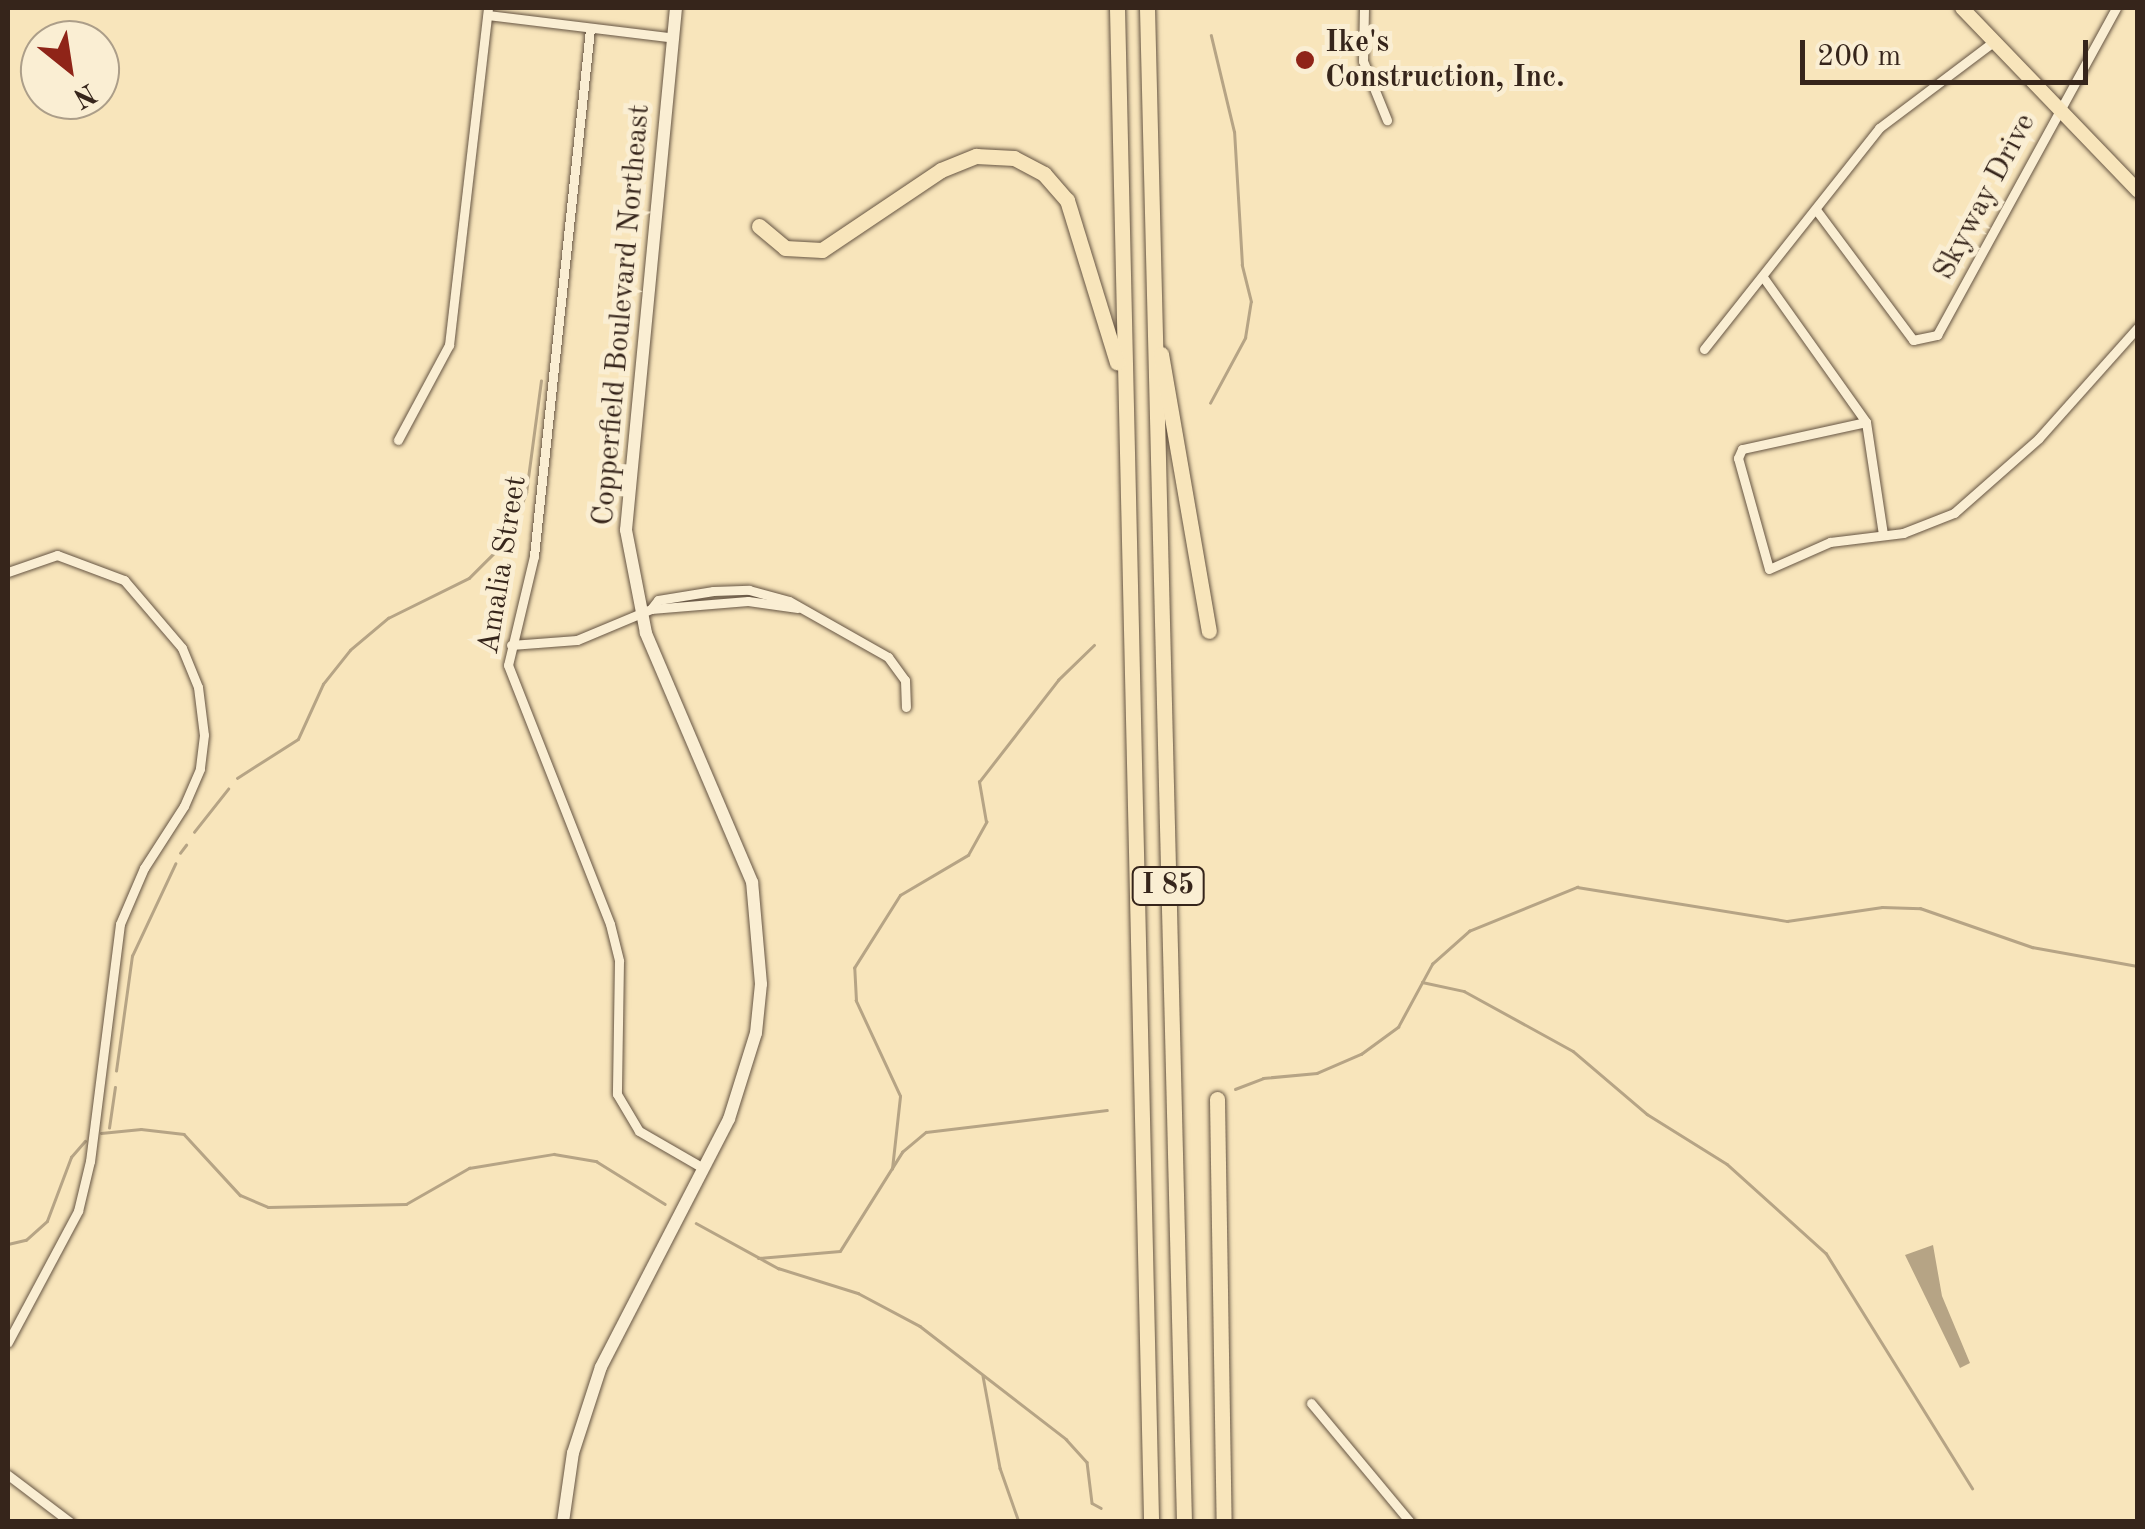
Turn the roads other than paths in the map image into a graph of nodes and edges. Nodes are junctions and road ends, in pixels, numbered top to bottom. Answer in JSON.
{"nodes":[{"id":1,"x":676,"y":8,"type":"edge"},
{"id":2,"x":1117,"y":8,"type":"edge"},
{"id":3,"x":1147,"y":8,"type":"edge"},
{"id":4,"x":1364,"y":8,"type":"edge"},
{"id":5,"x":1962,"y":8,"type":"edge"},
{"id":6,"x":2116,"y":8,"type":"edge"},
{"id":7,"x":488,"y":12,"type":"edge"},
{"id":8,"x":508,"y":13,"type":"edge"},
{"id":9,"x":590,"y":29,"type":"junction"},
{"id":10,"x":674,"y":38,"type":"junction"},
{"id":11,"x":1992,"y":43,"type":"junction"},
{"id":12,"x":2059,"y":113,"type":"junction"},
{"id":13,"x":1387,"y":120,"type":"dead end"},
{"id":14,"x":2138,"y":192,"type":"edge"},
{"id":15,"x":1817,"y":211,"type":"junction"},
{"id":16,"x":759,"y":226,"type":"dead end"},
{"id":17,"x":1763,"y":276,"type":"junction"},
{"id":18,"x":1152,"y":307,"type":"junction"},
{"id":19,"x":2138,"y":327,"type":"edge"},
{"id":20,"x":1704,"y":348,"type":"dead end"},
{"id":21,"x":1124,"y":386,"type":"junction"},
{"id":22,"x":1866,"y":422,"type":"junction"},
{"id":23,"x":398,"y":440,"type":"dead end"},
{"id":24,"x":1882,"y":534,"type":"junction"},
{"id":25,"x":8,"y":572,"type":"edge"},
{"id":26,"x":645,"y":610,"type":"junction"},
{"id":27,"x":1209,"y":631,"type":"dead end"},
{"id":28,"x":510,"y":646,"type":"junction"},
{"id":29,"x":906,"y":706,"type":"dead end"},
{"id":30,"x":1217,"y":1099,"type":"dead end"},
{"id":31,"x":704,"y":1168,"type":"junction"},
{"id":32,"x":8,"y":1342,"type":"edge"},
{"id":33,"x":1311,"y":1403,"type":"dead end"},
{"id":34,"x":8,"y":1475,"type":"edge"},
{"id":35,"x":70,"y":1522,"type":"edge"},
{"id":36,"x":563,"y":1522,"type":"edge"},
{"id":37,"x":1152,"y":1522,"type":"edge"},
{"id":38,"x":1188,"y":1522,"type":"edge"},
{"id":39,"x":1224,"y":1522,"type":"edge"},
{"id":40,"x":1410,"y":1522,"type":"edge"}],
"edges":[{"from":1,"to":10,"type":"main road","name":"Copperfield Boulevard Northeast"},
{"from":2,"to":21,"type":"highway","number":"I 85"},
{"from":3,"to":18,"type":"highway","number":"I 85"},
{"from":4,"to":13,"type":"street"},
{"from":5,"to":11,"type":"main road"},
{"from":6,"to":12,"type":"street","name":"Skyway Drive"},
{"from":7,"to":8,"type":"street"},
{"from":7,"to":23,"type":"street"},
{"from":8,"to":9,"type":"street"},
{"from":9,"to":10,"type":"street"},
{"from":9,"to":28,"type":"street","name":"Amalia Street"},
{"from":10,"to":26,"type":"main road","name":"Copperfield Boulevard Northeast"},
{"from":11,"to":12,"type":"main road"},
{"from":11,"to":15,"type":"street"},
{"from":12,"to":14,"type":"main road"},
{"from":12,"to":15,"type":"street","name":"Skyway Drive"},
{"from":15,"to":17,"type":"street"},
{"from":16,"to":21,"type":"highway"},
{"from":17,"to":20,"type":"street"},
{"from":17,"to":22,"type":"street"},
{"from":18,"to":27,"type":"highway"},
{"from":18,"to":38,"type":"highway","number":"I 85"},
{"from":19,"to":24,"type":"street"},
{"from":21,"to":37,"type":"highway","number":"I 85"},
{"from":22,"to":24,"type":"street"},
{"from":22,"to":24,"type":"street"},
{"from":25,"to":32,"type":"street"},
{"from":26,"to":28,"type":"street"},
{"from":26,"to":29,"type":"street"},
{"from":26,"to":31,"type":"main road","name":"Copperfield Boulevard Northeast"},
{"from":28,"to":31,"type":"street","name":"Amalia Street"},
{"from":30,"to":39,"type":"highway"},
{"from":31,"to":36,"type":"main road","name":"Copperfield Boulevard Northeast"},
{"from":33,"to":40,"type":"street"},
{"from":34,"to":35,"type":"street"}]}
